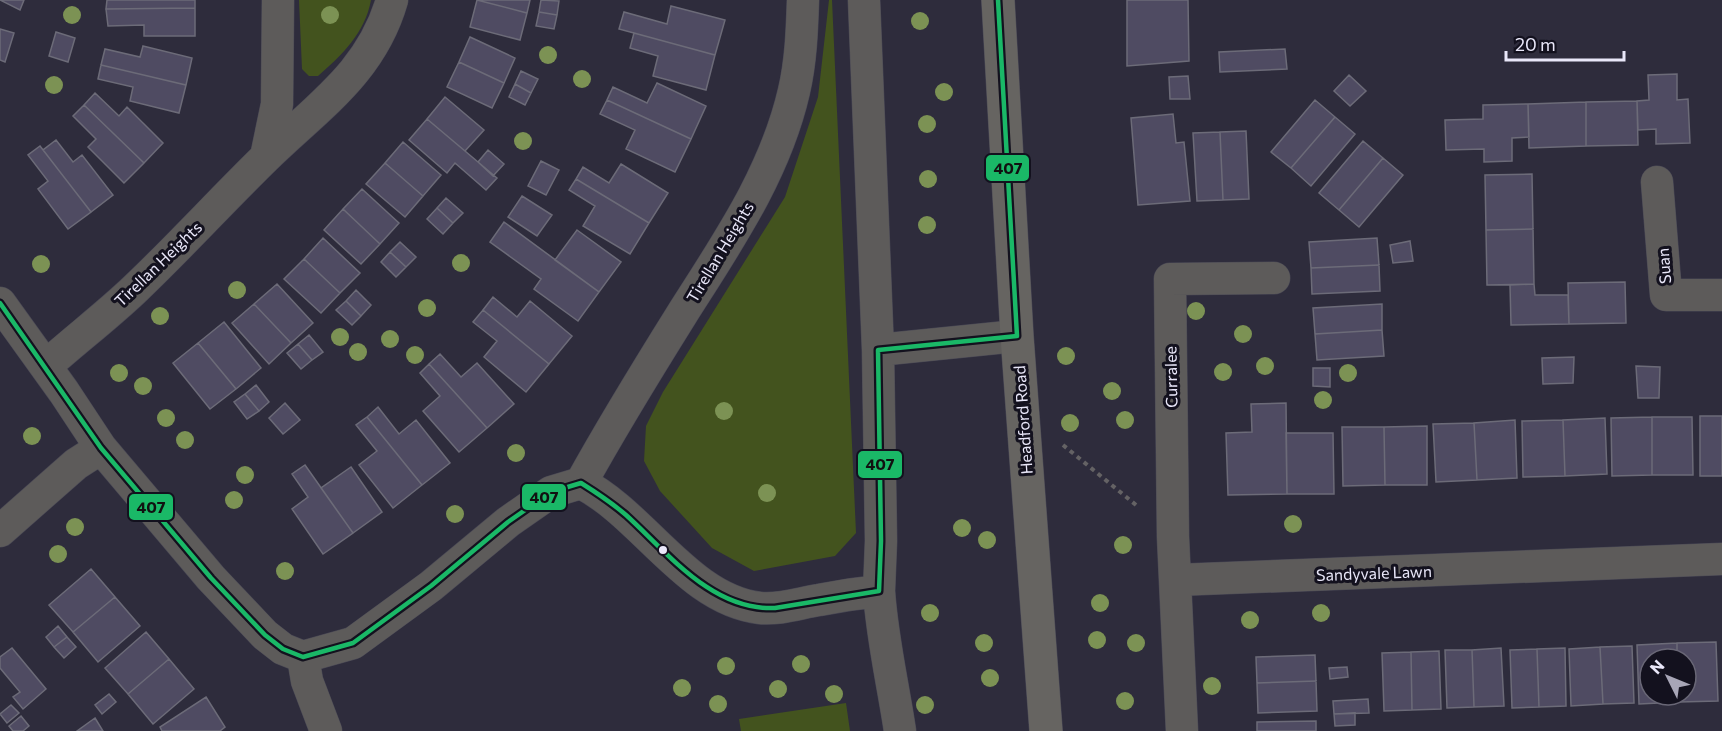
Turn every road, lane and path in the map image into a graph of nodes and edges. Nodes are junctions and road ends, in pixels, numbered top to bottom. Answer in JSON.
{"nodes":[{"id":1,"x":278,"y":0,"type":"edge"},
{"id":2,"x":392,"y":0,"type":"edge"},
{"id":3,"x":803,"y":0,"type":"edge"},
{"id":4,"x":864,"y":0,"type":"edge"},
{"id":5,"x":998,"y":0,"type":"edge"},
{"id":6,"x":266,"y":157,"type":"junction"},
{"id":7,"x":1657,"y":182,"type":"dead end"},
{"id":8,"x":1274,"y":278,"type":"dead end"},
{"id":9,"x":1722,"y":295,"type":"edge"},
{"id":10,"x":0,"y":303,"type":"edge"},
{"id":11,"x":1017,"y":336,"type":"junction"},
{"id":12,"x":878,"y":350,"type":"junction"},
{"id":13,"x":46,"y":366,"type":"junction"},
{"id":14,"x":1056,"y":439,"type":"dead end"},
{"id":15,"x":101,"y":448,"type":"junction"},
{"id":16,"x":581,"y":483,"type":"junction"},
{"id":17,"x":0,"y":531,"type":"edge"},
{"id":18,"x":1173,"y":537,"type":"junction"},
{"id":19,"x":1722,"y":559,"type":"edge"},
{"id":20,"x":1176,"y":580,"type":"junction"},
{"id":21,"x":879,"y":591,"type":"junction"},
{"id":22,"x":303,"y":657,"type":"junction"},
{"id":23,"x":326,"y":731,"type":"edge"},
{"id":24,"x":900,"y":731,"type":"edge"},
{"id":25,"x":1046,"y":731,"type":"edge"},
{"id":26,"x":1182,"y":731,"type":"edge"}],
"edges":[{"from":1,"to":6,"type":"street"},
{"from":2,"to":6,"type":"street","name":"Tirellan Heights"},
{"from":3,"to":16,"type":"street","name":"Tirellan Heights"},
{"from":4,"to":12,"type":"street"},
{"from":5,"to":11,"type":"main road","name":"Headford Road"},
{"from":6,"to":13,"type":"street","name":"Tirellan Heights"},
{"from":7,"to":9,"type":"street","name":"Suan"},
{"from":8,"to":18,"type":"street","name":"Curralee"},
{"from":10,"to":13,"type":"street"},
{"from":11,"to":12,"type":"street"},
{"from":11,"to":25,"type":"main road","name":"Headford Road"},
{"from":12,"to":21,"type":"street"},
{"from":13,"to":15,"type":"street"},
{"from":14,"to":18,"type":"path"},
{"from":15,"to":17,"type":"street"},
{"from":15,"to":22,"type":"street"},
{"from":16,"to":21,"type":"street"},
{"from":16,"to":22,"type":"street"},
{"from":18,"to":20,"type":"street","name":"Curralee"},
{"from":19,"to":20,"type":"street","name":"Sandyvale Lawn"},
{"from":20,"to":26,"type":"street"},
{"from":21,"to":24,"type":"street"},
{"from":22,"to":23,"type":"street"}]}
